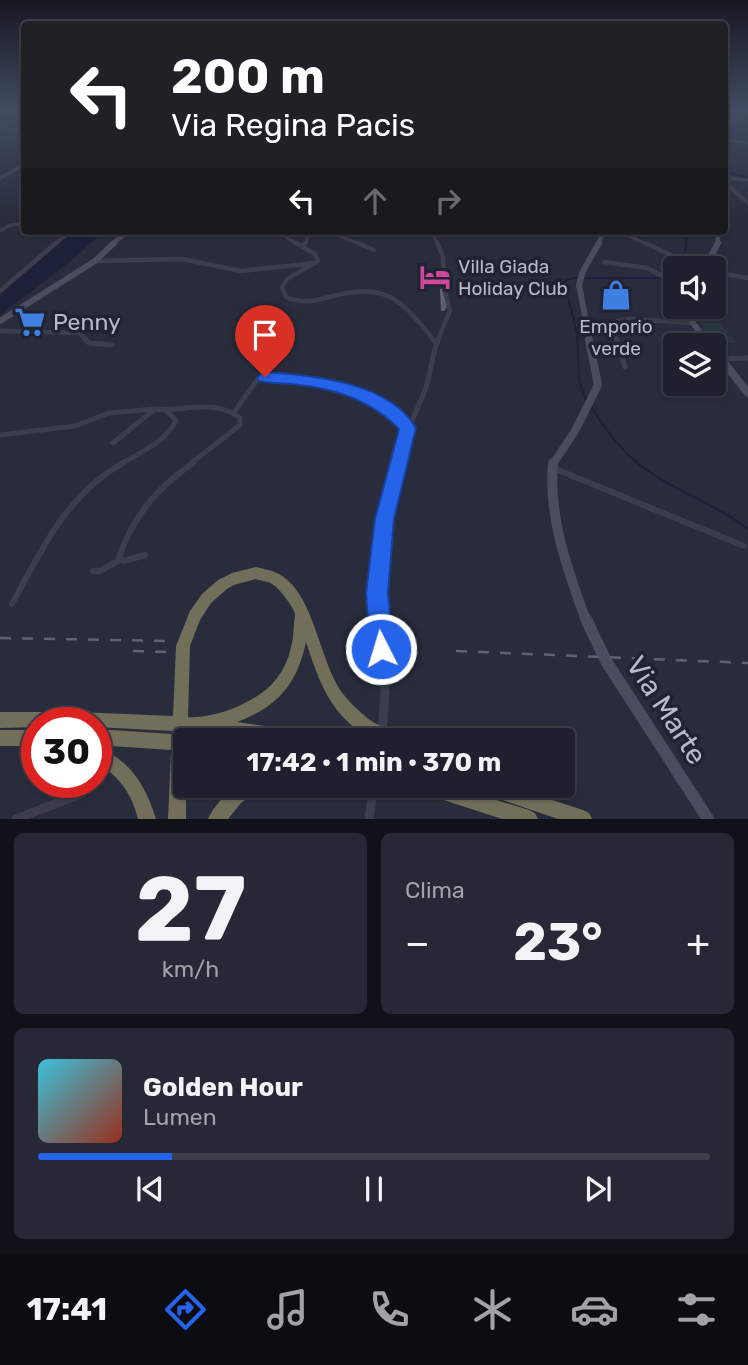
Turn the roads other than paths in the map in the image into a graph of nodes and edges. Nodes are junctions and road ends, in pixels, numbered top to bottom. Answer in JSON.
{"nodes":[{"id":1,"x":21,"y":167,"type":"edge"},
{"id":2,"x":0,"y":178,"type":"edge"},
{"id":3,"x":728,"y":180,"type":"edge"},
{"id":4,"x":748,"y":180,"type":"edge"},
{"id":5,"x":728,"y":184,"type":"edge"},
{"id":6,"x":748,"y":203,"type":"edge"},
{"id":7,"x":21,"y":224,"type":"edge"},
{"id":8,"x":0,"y":231,"type":"edge"},
{"id":9,"x":66,"y":235,"type":"edge"},
{"id":10,"x":123,"y":235,"type":"edge"},
{"id":11,"x":284,"y":235,"type":"edge"},
{"id":12,"x":309,"y":235,"type":"edge"},
{"id":13,"x":336,"y":235,"type":"edge"},
{"id":14,"x":434,"y":235,"type":"edge"},
{"id":15,"x":602,"y":235,"type":"edge"},
{"id":16,"x":626,"y":235,"type":"edge"},
{"id":17,"x":719,"y":235,"type":"edge"},
{"id":18,"x":303,"y":246,"type":"junction"},
{"id":19,"x":374,"y":250,"type":"dead end"},
{"id":20,"x":669,"y":256,"type":"edge"},
{"id":21,"x":711,"y":256,"type":"edge"},
{"id":22,"x":95,"y":261,"type":"junction"},
{"id":23,"x":604,"y":262,"type":"dead end"},
{"id":24,"x":315,"y":263,"type":"junction"},
{"id":25,"x":663,"y":274,"type":"edge"},
{"id":26,"x":726,"y":274,"type":"edge"},
{"id":27,"x":748,"y":278,"type":"edge"},
{"id":28,"x":0,"y":281,"type":"edge"},
{"id":29,"x":12,"y":282,"type":"junction"},
{"id":30,"x":0,"y":291,"type":"edge"},
{"id":31,"x":691,"y":319,"type":"edge"},
{"id":32,"x":0,"y":320,"type":"edge"},
{"id":33,"x":693,"y":323,"type":"junction"},
{"id":34,"x":0,"y":331,"type":"edge"},
{"id":35,"x":701,"y":333,"type":"edge"},
{"id":36,"x":437,"y":344,"type":"junction"},
{"id":37,"x":112,"y":345,"type":"dead end"},
{"id":38,"x":748,"y":358,"type":"edge"},
{"id":39,"x":726,"y":359,"type":"edge"},
{"id":40,"x":726,"y":365,"type":"edge"},
{"id":41,"x":625,"y":366,"type":"dead end"},
{"id":42,"x":748,"y":393,"type":"edge"},
{"id":43,"x":155,"y":409,"type":"junction"},
{"id":44,"x":166,"y":411,"type":"junction"},
{"id":45,"x":234,"y":412,"type":"junction"},
{"id":46,"x":407,"y":428,"type":"junction"},
{"id":47,"x":0,"y":435,"type":"edge"},
{"id":48,"x":113,"y":443,"type":"dead end"},
{"id":49,"x":553,"y":468,"type":"junction"},
{"id":50,"x":744,"y":546,"type":"dead end"},
{"id":51,"x":145,"y":555,"type":"dead end"},
{"id":52,"x":120,"y":560,"type":"junction"},
{"id":53,"x":93,"y":571,"type":"dead end"},
{"id":54,"x":12,"y":604,"type":"dead end"},
{"id":55,"x":300,"y":608,"type":"junction"},
{"id":56,"x":0,"y":720,"type":"edge"},
{"id":57,"x":384,"y":722,"type":"joint"},
{"id":58,"x":193,"y":726,"type":"junction"},
{"id":59,"x":220,"y":728,"type":"edge"},
{"id":60,"x":369,"y":728,"type":"edge"},
{"id":61,"x":383,"y":728,"type":"edge"},
{"id":62,"x":21,"y":737,"type":"edge"},
{"id":63,"x":0,"y":738,"type":"edge"},
{"id":64,"x":112,"y":738,"type":"edge"},
{"id":65,"x":173,"y":742,"type":"edge"},
{"id":66,"x":112,"y":763,"type":"edge"},
{"id":67,"x":70,"y":798,"type":"edge"},
{"id":68,"x":233,"y":798,"type":"edge"},
{"id":69,"x":372,"y":798,"type":"edge"},
{"id":70,"x":464,"y":798,"type":"edge"},
{"id":71,"x":521,"y":798,"type":"edge"},
{"id":72,"x":16,"y":819,"type":"edge"},
{"id":73,"x":147,"y":819,"type":"edge"},
{"id":74,"x":177,"y":819,"type":"edge"},
{"id":75,"x":217,"y":819,"type":"edge"},
{"id":76,"x":369,"y":819,"type":"edge"},
{"id":77,"x":529,"y":819,"type":"edge"},
{"id":78,"x":583,"y":819,"type":"edge"},
{"id":79,"x":708,"y":819,"type":"edge"}],
"edges":[{"from":1,"to":2,"type":"street"},
{"from":3,"to":4,"type":"street"},
{"from":5,"to":6,"type":"street"},
{"from":7,"to":8,"type":"street"},
{"from":9,"to":29,"type":"street"},
{"from":10,"to":22,"type":"main road"},
{"from":11,"to":18,"type":"street"},
{"from":12,"to":18,"type":"street"},
{"from":13,"to":19,"type":"street"},
{"from":14,"to":36,"type":"street"},
{"from":15,"to":49,"type":"main road"},
{"from":16,"to":20,"type":"street"},
{"from":17,"to":21,"type":"main road"},
{"from":18,"to":24,"type":"street"},
{"from":22,"to":24,"type":"street"},
{"from":22,"to":32,"type":"main road"},
{"from":23,"to":25,"type":"street"},
{"from":24,"to":36,"type":"street"},
{"from":26,"to":27,"type":"street"},
{"from":28,"to":29,"type":"street"},
{"from":29,"to":30,"type":"street"},
{"from":31,"to":33,"type":"main road"},
{"from":33,"to":35,"type":"main road"},
{"from":33,"to":41,"type":"street"},
{"from":34,"to":37,"type":"street"},
{"from":36,"to":46,"type":"street"},
{"from":38,"to":39,"type":"street"},
{"from":40,"to":42,"type":"main road"},
{"from":43,"to":44,"type":"street"},
{"from":43,"to":47,"type":"street"},
{"from":43,"to":48,"type":"street"},
{"from":44,"to":45,"type":"street"},
{"from":44,"to":54,"type":"street"},
{"from":45,"to":46,"type":"street"},
{"from":45,"to":52,"type":"street"},
{"from":46,"to":57,"type":"street"},
{"from":49,"to":50,"type":"street"},
{"from":49,"to":79,"type":"main road","name":"Via Marte"},
{"from":51,"to":52,"type":"street"},
{"from":52,"to":53,"type":"street"},
{"from":55,"to":58,"type":"highway"},
{"from":55,"to":60,"type":"highway"},
{"from":55,"to":74,"type":"highway"},
{"from":56,"to":58,"type":"highway"},
{"from":57,"to":61,"type":"street"},
{"from":58,"to":59,"type":"highway"},
{"from":62,"to":63,"type":"highway"},
{"from":64,"to":65,"type":"highway"},
{"from":66,"to":73,"type":"highway"},
{"from":67,"to":72,"type":"street"},
{"from":68,"to":75,"type":"highway"},
{"from":69,"to":76,"type":"street"},
{"from":70,"to":77,"type":"highway"},
{"from":71,"to":78,"type":"highway"}]}
